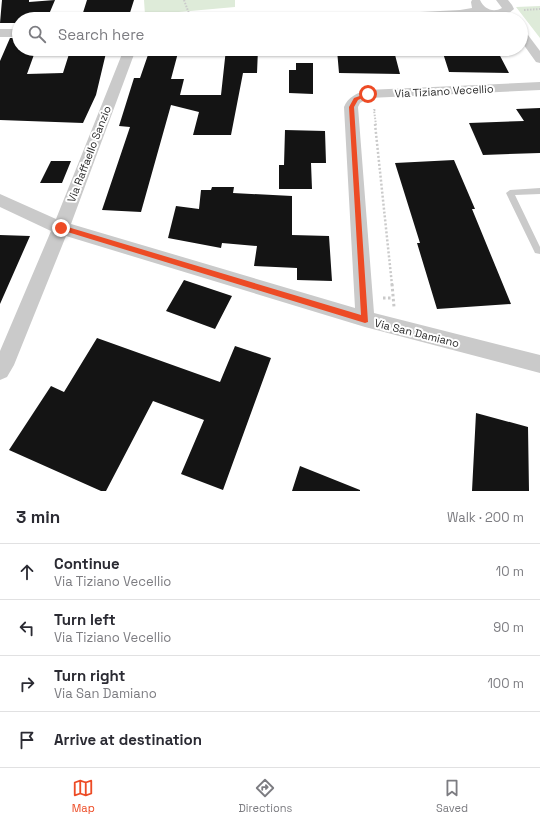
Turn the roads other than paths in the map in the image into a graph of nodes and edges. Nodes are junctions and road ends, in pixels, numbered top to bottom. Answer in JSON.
{"nodes":[{"id":1,"x":501,"y":0,"type":"edge"},
{"id":2,"x":479,"y":5,"type":"edge"},
{"id":3,"x":462,"y":12,"type":"edge"},
{"id":4,"x":489,"y":12,"type":"edge"},
{"id":5,"x":506,"y":12,"type":"edge"},
{"id":6,"x":12,"y":33,"type":"edge"},
{"id":7,"x":0,"y":34,"type":"edge"},
{"id":8,"x":528,"y":43,"type":"edge"},
{"id":9,"x":127,"y":56,"type":"edge"},
{"id":10,"x":540,"y":59,"type":"edge"},
{"id":11,"x":540,"y":86,"type":"edge"},
{"id":12,"x":540,"y":191,"type":"edge"},
{"id":13,"x":0,"y":200,"type":"edge"},
{"id":14,"x":61,"y":228,"type":"junction"},
{"id":15,"x":540,"y":251,"type":"edge"},
{"id":16,"x":365,"y":319,"type":"junction"},
{"id":17,"x":540,"y":364,"type":"edge"},
{"id":18,"x":0,"y":370,"type":"edge"}],
"edges":[{"from":1,"to":5,"type":"street"},
{"from":2,"to":3,"type":"street"},
{"from":2,"to":4,"type":"street"},
{"from":6,"to":7,"type":"street"},
{"from":8,"to":10,"type":"street"},
{"from":9,"to":14,"type":"street","name":"Via Raffaello Sanzio"},
{"from":11,"to":16,"type":"street","name":"Via Tiziano Vecellio"},
{"from":12,"to":15,"type":"lane"},
{"from":13,"to":14,"type":"street","name":"Via San Damiano"},
{"from":14,"to":16,"type":"street","name":"Via San Damiano"},
{"from":14,"to":18,"type":"street","name":"Via Raffaello Sanzio"},
{"from":16,"to":17,"type":"street","name":"Via San Damiano"}]}
